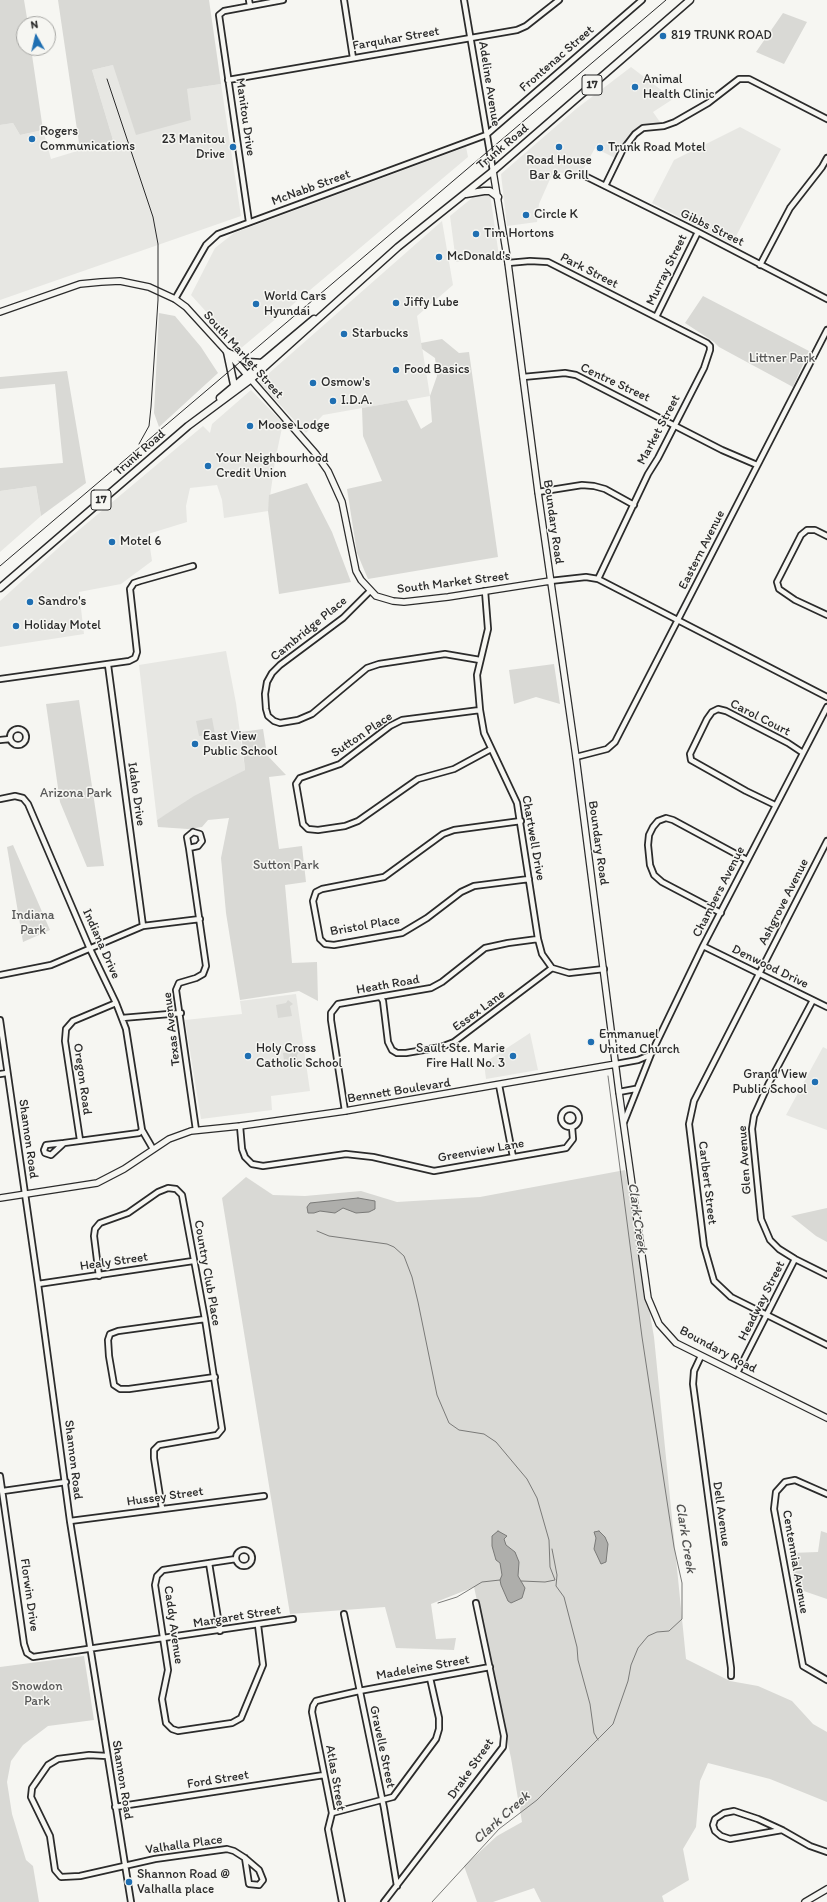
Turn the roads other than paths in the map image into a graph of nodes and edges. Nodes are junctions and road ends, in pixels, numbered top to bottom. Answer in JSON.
{"nodes":[{"id":1,"x":249,"y":0,"type":"edge"},
{"id":2,"x":283,"y":0,"type":"edge"},
{"id":3,"x":344,"y":0,"type":"edge"},
{"id":4,"x":464,"y":0,"type":"edge"},
{"id":5,"x":559,"y":0,"type":"edge"},
{"id":6,"x":642,"y":0,"type":"edge"},
{"id":7,"x":690,"y":0,"type":"edge"},
{"id":8,"x":250,"y":6,"type":"junction"},
{"id":9,"x":470,"y":37,"type":"junction"},
{"id":10,"x":353,"y":58,"type":"junction"},
{"id":11,"x":228,"y":80,"type":"junction"},
{"id":12,"x":827,"y":118,"type":"edge"},
{"id":13,"x":486,"y":135,"type":"junction"},
{"id":14,"x":827,"y":158,"type":"edge"},
{"id":15,"x":493,"y":171,"type":"junction"},
{"id":16,"x":587,"y":178,"type":"dead end"},
{"id":17,"x":605,"y":186,"type":"junction"},
{"id":18,"x":463,"y":195,"type":"junction"},
{"id":19,"x":498,"y":196,"type":"junction"},
{"id":20,"x":249,"y":222,"type":"junction"},
{"id":21,"x":698,"y":232,"type":"junction"},
{"id":22,"x":508,"y":263,"type":"junction"},
{"id":23,"x":760,"y":265,"type":"junction"},
{"id":24,"x":175,"y":299,"type":"junction"},
{"id":25,"x":827,"y":299,"type":"edge"},
{"id":26,"x":328,"y":309,"type":"junction"},
{"id":27,"x":0,"y":312,"type":"edge"},
{"id":28,"x":656,"y":317,"type":"junction"},
{"id":29,"x":827,"y":330,"type":"edge"},
{"id":30,"x":227,"y":352,"type":"junction"},
{"id":31,"x":263,"y":362,"type":"junction"},
{"id":32,"x":523,"y":377,"type":"junction"},
{"id":33,"x":248,"y":378,"type":"junction"},
{"id":34,"x":234,"y":386,"type":"junction"},
{"id":35,"x":203,"y":413,"type":"junction"},
{"id":36,"x":676,"y":425,"type":"junction"},
{"id":37,"x":757,"y":465,"type":"junction"},
{"id":38,"x":538,"y":492,"type":"junction"},
{"id":39,"x":634,"y":505,"type":"junction"},
{"id":40,"x":827,"y":536,"type":"edge"},
{"id":41,"x":193,"y":566,"type":"dead end"},
{"id":42,"x":598,"y":579,"type":"junction"},
{"id":43,"x":550,"y":581,"type":"junction"},
{"id":44,"x":0,"y":588,"type":"edge"},
{"id":45,"x":370,"y":591,"type":"junction"},
{"id":46,"x":485,"y":592,"type":"junction"},
{"id":47,"x":827,"y":615,"type":"edge"},
{"id":48,"x":678,"y":621,"type":"junction"},
{"id":49,"x":480,"y":660,"type":"junction"},
{"id":50,"x":108,"y":664,"type":"junction"},
{"id":51,"x":0,"y":679,"type":"edge"},
{"id":52,"x":827,"y":697,"type":"edge"},
{"id":53,"x":827,"y":707,"type":"edge"},
{"id":54,"x":480,"y":710,"type":"junction"},
{"id":55,"x":10,"y":739,"type":"dead end"},
{"id":56,"x":0,"y":740,"type":"edge"},
{"id":57,"x":491,"y":749,"type":"junction"},
{"id":58,"x":803,"y":753,"type":"junction"},
{"id":59,"x":576,"y":757,"type":"junction"},
{"id":60,"x":0,"y":799,"type":"edge"},
{"id":61,"x":776,"y":805,"type":"junction"},
{"id":62,"x":521,"y":822,"type":"junction"},
{"id":63,"x":827,"y":841,"type":"edge"},
{"id":64,"x":189,"y":848,"type":"dead end"},
{"id":65,"x":747,"y":860,"type":"junction"},
{"id":66,"x":529,"y":879,"type":"junction"},
{"id":67,"x":721,"y":913,"type":"junction"},
{"id":68,"x":200,"y":919,"type":"junction"},
{"id":69,"x":143,"y":926,"type":"junction"},
{"id":70,"x":538,"y":939,"type":"junction"},
{"id":71,"x":703,"y":946,"type":"junction"},
{"id":72,"x":90,"y":949,"type":"junction"},
{"id":73,"x":552,"y":968,"type":"junction"},
{"id":74,"x":604,"y":969,"type":"junction"},
{"id":75,"x":760,"y":973,"type":"junction"},
{"id":76,"x":0,"y":975,"type":"edge"},
{"id":77,"x":381,"y":998,"type":"junction"},
{"id":78,"x":813,"y":1000,"type":"junction"},
{"id":79,"x":116,"y":1003,"type":"junction"},
{"id":80,"x":827,"y":1007,"type":"edge"},
{"id":81,"x":180,"y":1012,"type":"junction"},
{"id":82,"x":122,"y":1018,"type":"junction"},
{"id":83,"x":0,"y":1020,"type":"edge"},
{"id":84,"x":651,"y":1054,"type":"junction"},
{"id":85,"x":616,"y":1064,"type":"junction"},
{"id":86,"x":7,"y":1073,"type":"junction"},
{"id":87,"x":0,"y":1074,"type":"edge"},
{"id":88,"x":500,"y":1085,"type":"junction"},
{"id":89,"x":635,"y":1090,"type":"junction"},
{"id":90,"x":619,"y":1092,"type":"junction"},
{"id":91,"x":345,"y":1111,"type":"junction"},
{"id":92,"x":623,"y":1123,"type":"junction"},
{"id":93,"x":240,"y":1126,"type":"junction"},
{"id":94,"x":572,"y":1127,"type":"dead end"},
{"id":95,"x":142,"y":1130,"type":"junction"},
{"id":96,"x":196,"y":1130,"type":"junction"},
{"id":97,"x":80,"y":1140,"type":"junction"},
{"id":98,"x":64,"y":1143,"type":"dead end"},
{"id":99,"x":153,"y":1149,"type":"junction"},
{"id":100,"x":513,"y":1157,"type":"junction"},
{"id":101,"x":24,"y":1195,"type":"junction"},
{"id":102,"x":0,"y":1198,"type":"edge"},
{"id":103,"x":795,"y":1259,"type":"junction"},
{"id":104,"x":193,"y":1261,"type":"junction"},
{"id":105,"x":827,"y":1275,"type":"edge"},
{"id":106,"x":99,"y":1276,"type":"junction"},
{"id":107,"x":38,"y":1284,"type":"junction"},
{"id":108,"x":766,"y":1316,"type":"junction"},
{"id":109,"x":205,"y":1319,"type":"junction"},
{"id":110,"x":827,"y":1345,"type":"edge"},
{"id":111,"x":701,"y":1356,"type":"junction"},
{"id":112,"x":736,"y":1373,"type":"junction"},
{"id":113,"x":215,"y":1377,"type":"junction"},
{"id":114,"x":827,"y":1418,"type":"edge"},
{"id":115,"x":0,"y":1476,"type":"edge"},
{"id":116,"x":66,"y":1482,"type":"junction"},
{"id":117,"x":3,"y":1491,"type":"junction"},
{"id":118,"x":827,"y":1494,"type":"edge"},
{"id":119,"x":264,"y":1496,"type":"dead end"},
{"id":120,"x":162,"y":1509,"type":"junction"},
{"id":121,"x":70,"y":1521,"type":"junction"},
{"id":122,"x":236,"y":1559,"type":"dead end"},
{"id":123,"x":209,"y":1563,"type":"junction"},
{"id":124,"x":476,"y":1603,"type":"dead end"},
{"id":125,"x":344,"y":1614,"type":"dead end"},
{"id":126,"x":293,"y":1619,"type":"dead end"},
{"id":127,"x":258,"y":1625,"type":"junction"},
{"id":128,"x":220,"y":1631,"type":"junction"},
{"id":129,"x":164,"y":1639,"type":"junction"},
{"id":130,"x":90,"y":1648,"type":"junction"},
{"id":131,"x":490,"y":1667,"type":"junction"},
{"id":132,"x":730,"y":1676,"type":"dead end"},
{"id":133,"x":430,"y":1678,"type":"junction"},
{"id":134,"x":827,"y":1680,"type":"edge"},
{"id":135,"x":359,"y":1691,"type":"junction"},
{"id":136,"x":107,"y":1756,"type":"junction"},
{"id":137,"x":324,"y":1775,"type":"junction"},
{"id":138,"x":383,"y":1801,"type":"junction"},
{"id":139,"x":115,"y":1807,"type":"junction"},
{"id":140,"x":332,"y":1813,"type":"junction"},
{"id":141,"x":782,"y":1830,"type":"junction"},
{"id":142,"x":827,"y":1852,"type":"edge"},
{"id":143,"x":245,"y":1858,"type":"junction"},
{"id":144,"x":125,"y":1866,"type":"junction"},
{"id":145,"x":397,"y":1886,"type":"junction"},
{"id":146,"x":827,"y":1889,"type":"edge"},
{"id":147,"x":131,"y":1902,"type":"edge"},
{"id":148,"x":342,"y":1902,"type":"edge"},
{"id":149,"x":384,"y":1902,"type":"edge"},
{"id":150,"x":805,"y":1902,"type":"edge"}],
"edges":[{"from":1,"to":8,"type":"street"},
{"from":2,"to":8,"type":"street"},
{"from":3,"to":10,"type":"street"},
{"from":4,"to":9,"type":"street","name":"Adeline Avenue"},
{"from":5,"to":9,"type":"street","name":"Farquhar Street"},
{"from":6,"to":13,"type":"street","name":"Frontenac Street"},
{"from":7,"to":15,"type":"highway","name":"Trunk Road","number":"17"},
{"from":8,"to":11,"type":"street","name":"Manitou Drive"},
{"from":9,"to":10,"type":"street","name":"Farquhar Street"},
{"from":9,"to":13,"type":"street","name":"Adeline Avenue"},
{"from":10,"to":11,"type":"street","name":"Farquhar Street"},
{"from":11,"to":20,"type":"street","name":"Manitou Drive"},
{"from":12,"to":17,"type":"street"},
{"from":13,"to":15,"type":"street","name":"Adeline Avenue"},
{"from":13,"to":20,"type":"street","name":"McNabb Street"},
{"from":14,"to":23,"type":"street"},
{"from":15,"to":18,"type":"highway","name":"Trunk Road","number":"17"},
{"from":15,"to":19,"type":"main road","name":"Boundary Road"},
{"from":16,"to":17,"type":"street","name":"Gibbs Street"},
{"from":17,"to":21,"type":"street","name":"Gibbs Street"},
{"from":18,"to":19,"type":"highway"},
{"from":18,"to":26,"type":"highway","name":"Trunk Road","number":"17"},
{"from":19,"to":22,"type":"main road","name":"Boundary Road"},
{"from":20,"to":24,"type":"street","name":"McNabb Street"},
{"from":21,"to":23,"type":"street","name":"Gibbs Street"},
{"from":21,"to":28,"type":"street","name":"Murray Street"},
{"from":22,"to":28,"type":"street","name":"Park Street"},
{"from":22,"to":32,"type":"main road","name":"Boundary Road"},
{"from":23,"to":25,"type":"street","name":"Gibbs Street"},
{"from":24,"to":27,"type":"main road","name":"South Market Street"},
{"from":24,"to":30,"type":"main road","name":"South Market Street"},
{"from":26,"to":31,"type":"highway","name":"Trunk Road","number":"17"},
{"from":26,"to":33,"type":"highway","name":"Trunk Road","number":"17"},
{"from":28,"to":36,"type":"street","name":"Market Street"},
{"from":29,"to":37,"type":"street","name":"Eastern Avenue"},
{"from":30,"to":31,"type":"highway"},
{"from":30,"to":33,"type":"main road","name":"South Market Street"},
{"from":30,"to":34,"type":"highway"},
{"from":31,"to":33,"type":"highway","name":"Trunk Road","number":"17"},
{"from":32,"to":36,"type":"street","name":"Centre Street"},
{"from":32,"to":38,"type":"main road","name":"Boundary Road"},
{"from":33,"to":34,"type":"highway","name":"Trunk Road","number":"17"},
{"from":33,"to":35,"type":"highway","name":"Trunk Road","number":"17"},
{"from":33,"to":45,"type":"main road","name":"South Market Street"},
{"from":34,"to":35,"type":"highway","name":"Trunk Road","number":"17"},
{"from":35,"to":44,"type":"highway","name":"Trunk Road","number":"17"},
{"from":36,"to":37,"type":"street","name":"Centre Street"},
{"from":36,"to":39,"type":"street","name":"Market Street"},
{"from":37,"to":48,"type":"street","name":"Eastern Avenue"},
{"from":38,"to":39,"type":"street"},
{"from":38,"to":43,"type":"main road","name":"Boundary Road"},
{"from":39,"to":42,"type":"street","name":"Market Street"},
{"from":40,"to":47,"type":"street"},
{"from":41,"to":50,"type":"street"},
{"from":42,"to":43,"type":"street","name":"South Market Street"},
{"from":42,"to":48,"type":"street","name":"South Market Street"},
{"from":43,"to":46,"type":"main road","name":"South Market Street"},
{"from":43,"to":59,"type":"main road","name":"Boundary Road"},
{"from":45,"to":46,"type":"main road","name":"South Market Street"},
{"from":45,"to":49,"type":"street","name":"Cambridge Place"},
{"from":46,"to":49,"type":"street","name":"Chartwell Drive"},
{"from":48,"to":52,"type":"street","name":"South Market Street"},
{"from":48,"to":59,"type":"street","name":"Eastern Avenue"},
{"from":49,"to":54,"type":"street","name":"Chartwell Drive"},
{"from":50,"to":51,"type":"street"},
{"from":50,"to":69,"type":"street","name":"Idaho Drive"},
{"from":53,"to":58,"type":"street","name":"Chambers Avenue"},
{"from":54,"to":57,"type":"street","name":"Chartwell Drive"},
{"from":54,"to":57,"type":"street","name":"Sutton Place"},
{"from":55,"to":56,"type":"street"},
{"from":57,"to":62,"type":"street","name":"Chartwell Drive"},
{"from":58,"to":61,"type":"street","name":"Chambers Avenue"},
{"from":58,"to":61,"type":"street","name":"Carol Court"},
{"from":59,"to":74,"type":"main road","name":"Boundary Road"},
{"from":60,"to":72,"type":"street","name":"Indiana Drive"},
{"from":61,"to":65,"type":"street","name":"Chambers Avenue"},
{"from":62,"to":66,"type":"street","name":"Chartwell Drive"},
{"from":62,"to":66,"type":"street","name":"Bristol Place"},
{"from":63,"to":75,"type":"street","name":"Ashgrove Avenue"},
{"from":64,"to":68,"type":"street","name":"Texas Avenue"},
{"from":65,"to":67,"type":"street","name":"Chambers Avenue"},
{"from":65,"to":67,"type":"street"},
{"from":66,"to":70,"type":"street","name":"Chartwell Drive"},
{"from":67,"to":71,"type":"street","name":"Chambers Avenue"},
{"from":68,"to":69,"type":"street"},
{"from":68,"to":81,"type":"street","name":"Texas Avenue"},
{"from":69,"to":72,"type":"street"},
{"from":70,"to":73,"type":"street","name":"Chartwell Drive"},
{"from":70,"to":77,"type":"street","name":"Heath Road"},
{"from":71,"to":75,"type":"street","name":"Denwood Drive"},
{"from":71,"to":84,"type":"street","name":"Chambers Avenue"},
{"from":72,"to":76,"type":"street"},
{"from":72,"to":79,"type":"street","name":"Indiana Drive"},
{"from":73,"to":74,"type":"street"},
{"from":73,"to":77,"type":"street","name":"Essex Lane"},
{"from":74,"to":85,"type":"main road","name":"Boundary Road"},
{"from":75,"to":78,"type":"street","name":"Denwood Drive"},
{"from":75,"to":108,"type":"street","name":"Carlbert Street"},
{"from":77,"to":91,"type":"street","name":"Heath Road"},
{"from":78,"to":80,"type":"street","name":"Denwood Drive"},
{"from":78,"to":103,"type":"street","name":"Glen Avenue"},
{"from":79,"to":82,"type":"street","name":"Indiana Drive"},
{"from":79,"to":97,"type":"street","name":"Oregon Road"},
{"from":81,"to":82,"type":"street"},
{"from":81,"to":96,"type":"street","name":"Texas Avenue"},
{"from":82,"to":95,"type":"street","name":"Indiana Drive"},
{"from":83,"to":86,"type":"street","name":"Shannon Road"},
{"from":84,"to":85,"type":"street","name":"Bennett Boulevard"},
{"from":84,"to":89,"type":"street","name":"Chambers Avenue"},
{"from":85,"to":88,"type":"main road","name":"Bennett Boulevard"},
{"from":85,"to":90,"type":"main road","name":"Boundary Road"},
{"from":86,"to":87,"type":"street"},
{"from":86,"to":101,"type":"street","name":"Shannon Road"},
{"from":88,"to":91,"type":"main road","name":"Bennett Boulevard"},
{"from":88,"to":100,"type":"street"},
{"from":89,"to":90,"type":"street"},
{"from":89,"to":92,"type":"street","name":"Chambers Avenue"},
{"from":90,"to":92,"type":"main road","name":"Boundary Road"},
{"from":91,"to":93,"type":"main road","name":"Bennett Boulevard"},
{"from":92,"to":111,"type":"main road","name":"Boundary Road"},
{"from":93,"to":96,"type":"main road","name":"Bennett Boulevard"},
{"from":93,"to":100,"type":"street","name":"Greenview Lane"},
{"from":94,"to":100,"type":"street","name":"Greenview Lane"},
{"from":95,"to":97,"type":"street"},
{"from":95,"to":99,"type":"street"},
{"from":96,"to":99,"type":"main road","name":"Bennett Boulevard"},
{"from":97,"to":98,"type":"street"},
{"from":99,"to":101,"type":"main road","name":"Bennett Boulevard"},
{"from":101,"to":102,"type":"main road","name":"Bennett Boulevard"},
{"from":101,"to":107,"type":"street","name":"Shannon Road"},
{"from":103,"to":105,"type":"street","name":"Glen Avenue"},
{"from":103,"to":108,"type":"street","name":"Headway Street"},
{"from":104,"to":106,"type":"street","name":"Healy Street"},
{"from":104,"to":106,"type":"street","name":"Country Club Place"},
{"from":104,"to":109,"type":"street","name":"Country Club Place"},
{"from":106,"to":107,"type":"street","name":"Healy Street"},
{"from":107,"to":116,"type":"street","name":"Shannon Road"},
{"from":108,"to":110,"type":"street","name":"Carlbert Street"},
{"from":108,"to":112,"type":"street","name":"Headway Street"},
{"from":109,"to":113,"type":"street","name":"Country Club Place"},
{"from":109,"to":113,"type":"street"},
{"from":111,"to":112,"type":"main road","name":"Boundary Road"},
{"from":111,"to":132,"type":"street","name":"Dell Avenue"},
{"from":112,"to":114,"type":"main road","name":"Boundary Road"},
{"from":113,"to":120,"type":"street","name":"Country Club Place"},
{"from":115,"to":117,"type":"street","name":"Florwin Drive"},
{"from":116,"to":117,"type":"street"},
{"from":116,"to":121,"type":"street","name":"Shannon Road"},
{"from":117,"to":130,"type":"street","name":"Florwin Drive"},
{"from":118,"to":134,"type":"street","name":"Centennial Avenue"},
{"from":119,"to":120,"type":"street","name":"Hussey Street"},
{"from":120,"to":121,"type":"street","name":"Hussey Street"},
{"from":121,"to":130,"type":"street","name":"Shannon Road"},
{"from":122,"to":123,"type":"street","name":"Caddy Avenue"},
{"from":123,"to":128,"type":"street"},
{"from":123,"to":129,"type":"street","name":"Caddy Avenue"},
{"from":124,"to":131,"type":"street","name":"Drake Street"},
{"from":125,"to":135,"type":"street","name":"Gravelle Street"},
{"from":126,"to":127,"type":"street","name":"Margaret Street"},
{"from":127,"to":128,"type":"street","name":"Margaret Street"},
{"from":127,"to":129,"type":"street","name":"Caddy Avenue"},
{"from":128,"to":129,"type":"street","name":"Margaret Street"},
{"from":129,"to":130,"type":"street","name":"Margaret Street"},
{"from":130,"to":136,"type":"street","name":"Shannon Road"},
{"from":131,"to":133,"type":"street","name":"Madeleine Street"},
{"from":131,"to":145,"type":"street","name":"Drake Street"},
{"from":133,"to":135,"type":"street","name":"Madeleine Street"},
{"from":133,"to":138,"type":"street"},
{"from":135,"to":137,"type":"street","name":"Atlas Street"},
{"from":135,"to":138,"type":"street","name":"Gravelle Street"},
{"from":136,"to":139,"type":"street","name":"Shannon Road"},
{"from":136,"to":144,"type":"street","name":"Valhalla Place"},
{"from":137,"to":139,"type":"street","name":"Ford Street"},
{"from":137,"to":140,"type":"street","name":"Atlas Street"},
{"from":138,"to":140,"type":"street"},
{"from":138,"to":145,"type":"street","name":"Gravelle Street"},
{"from":139,"to":144,"type":"street","name":"Shannon Road"},
{"from":140,"to":148,"type":"street","name":"Atlas Street"},
{"from":141,"to":141,"type":"street"},
{"from":141,"to":142,"type":"street"},
{"from":143,"to":143,"type":"street","name":"Valhalla Place"},
{"from":143,"to":144,"type":"street","name":"Valhalla Place"},
{"from":144,"to":147,"type":"street","name":"Shannon Road"},
{"from":145,"to":149,"type":"street","name":"Drake Street"},
{"from":146,"to":150,"type":"main road"}]}
